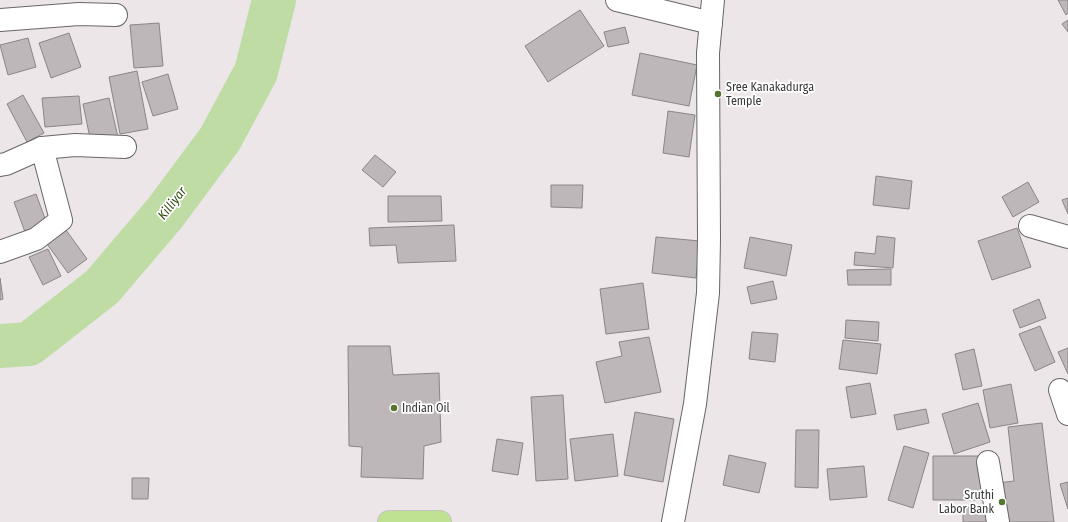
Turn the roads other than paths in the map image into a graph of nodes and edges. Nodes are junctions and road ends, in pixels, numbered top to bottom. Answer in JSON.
{"nodes":[{"id":1,"x":617,"y":0,"type":"edge"},
{"id":2,"x":713,"y":0,"type":"edge"},
{"id":3,"x":116,"y":15,"type":"dead end"},
{"id":4,"x":0,"y":20,"type":"edge"},
{"id":5,"x":711,"y":23,"type":"junction"},
{"id":6,"x":125,"y":147,"type":"dead end"},
{"id":7,"x":42,"y":148,"type":"junction"},
{"id":8,"x":0,"y":165,"type":"edge"},
{"id":9,"x":1030,"y":226,"type":"dead end"},
{"id":10,"x":1068,"y":237,"type":"edge"},
{"id":11,"x":0,"y":252,"type":"edge"},
{"id":12,"x":1060,"y":390,"type":"dead end"},
{"id":13,"x":1068,"y":414,"type":"edge"},
{"id":14,"x":988,"y":462,"type":"dead end"},
{"id":15,"x":390,"y":522,"type":"edge"},
{"id":16,"x":408,"y":522,"type":"edge"},
{"id":17,"x":440,"y":522,"type":"edge"},
{"id":18,"x":673,"y":522,"type":"edge"},
{"id":19,"x":998,"y":522,"type":"edge"}],
"edges":[{"from":1,"to":5,"type":"street"},
{"from":2,"to":5,"type":"street"},
{"from":3,"to":4,"type":"street"},
{"from":5,"to":18,"type":"street"},
{"from":6,"to":7,"type":"street"},
{"from":7,"to":8,"type":"street"},
{"from":7,"to":11,"type":"street"},
{"from":9,"to":10,"type":"street"},
{"from":12,"to":13,"type":"street"},
{"from":14,"to":19,"type":"street"},
{"from":15,"to":16,"type":"main road"},
{"from":16,"to":17,"type":"main road"}]}
